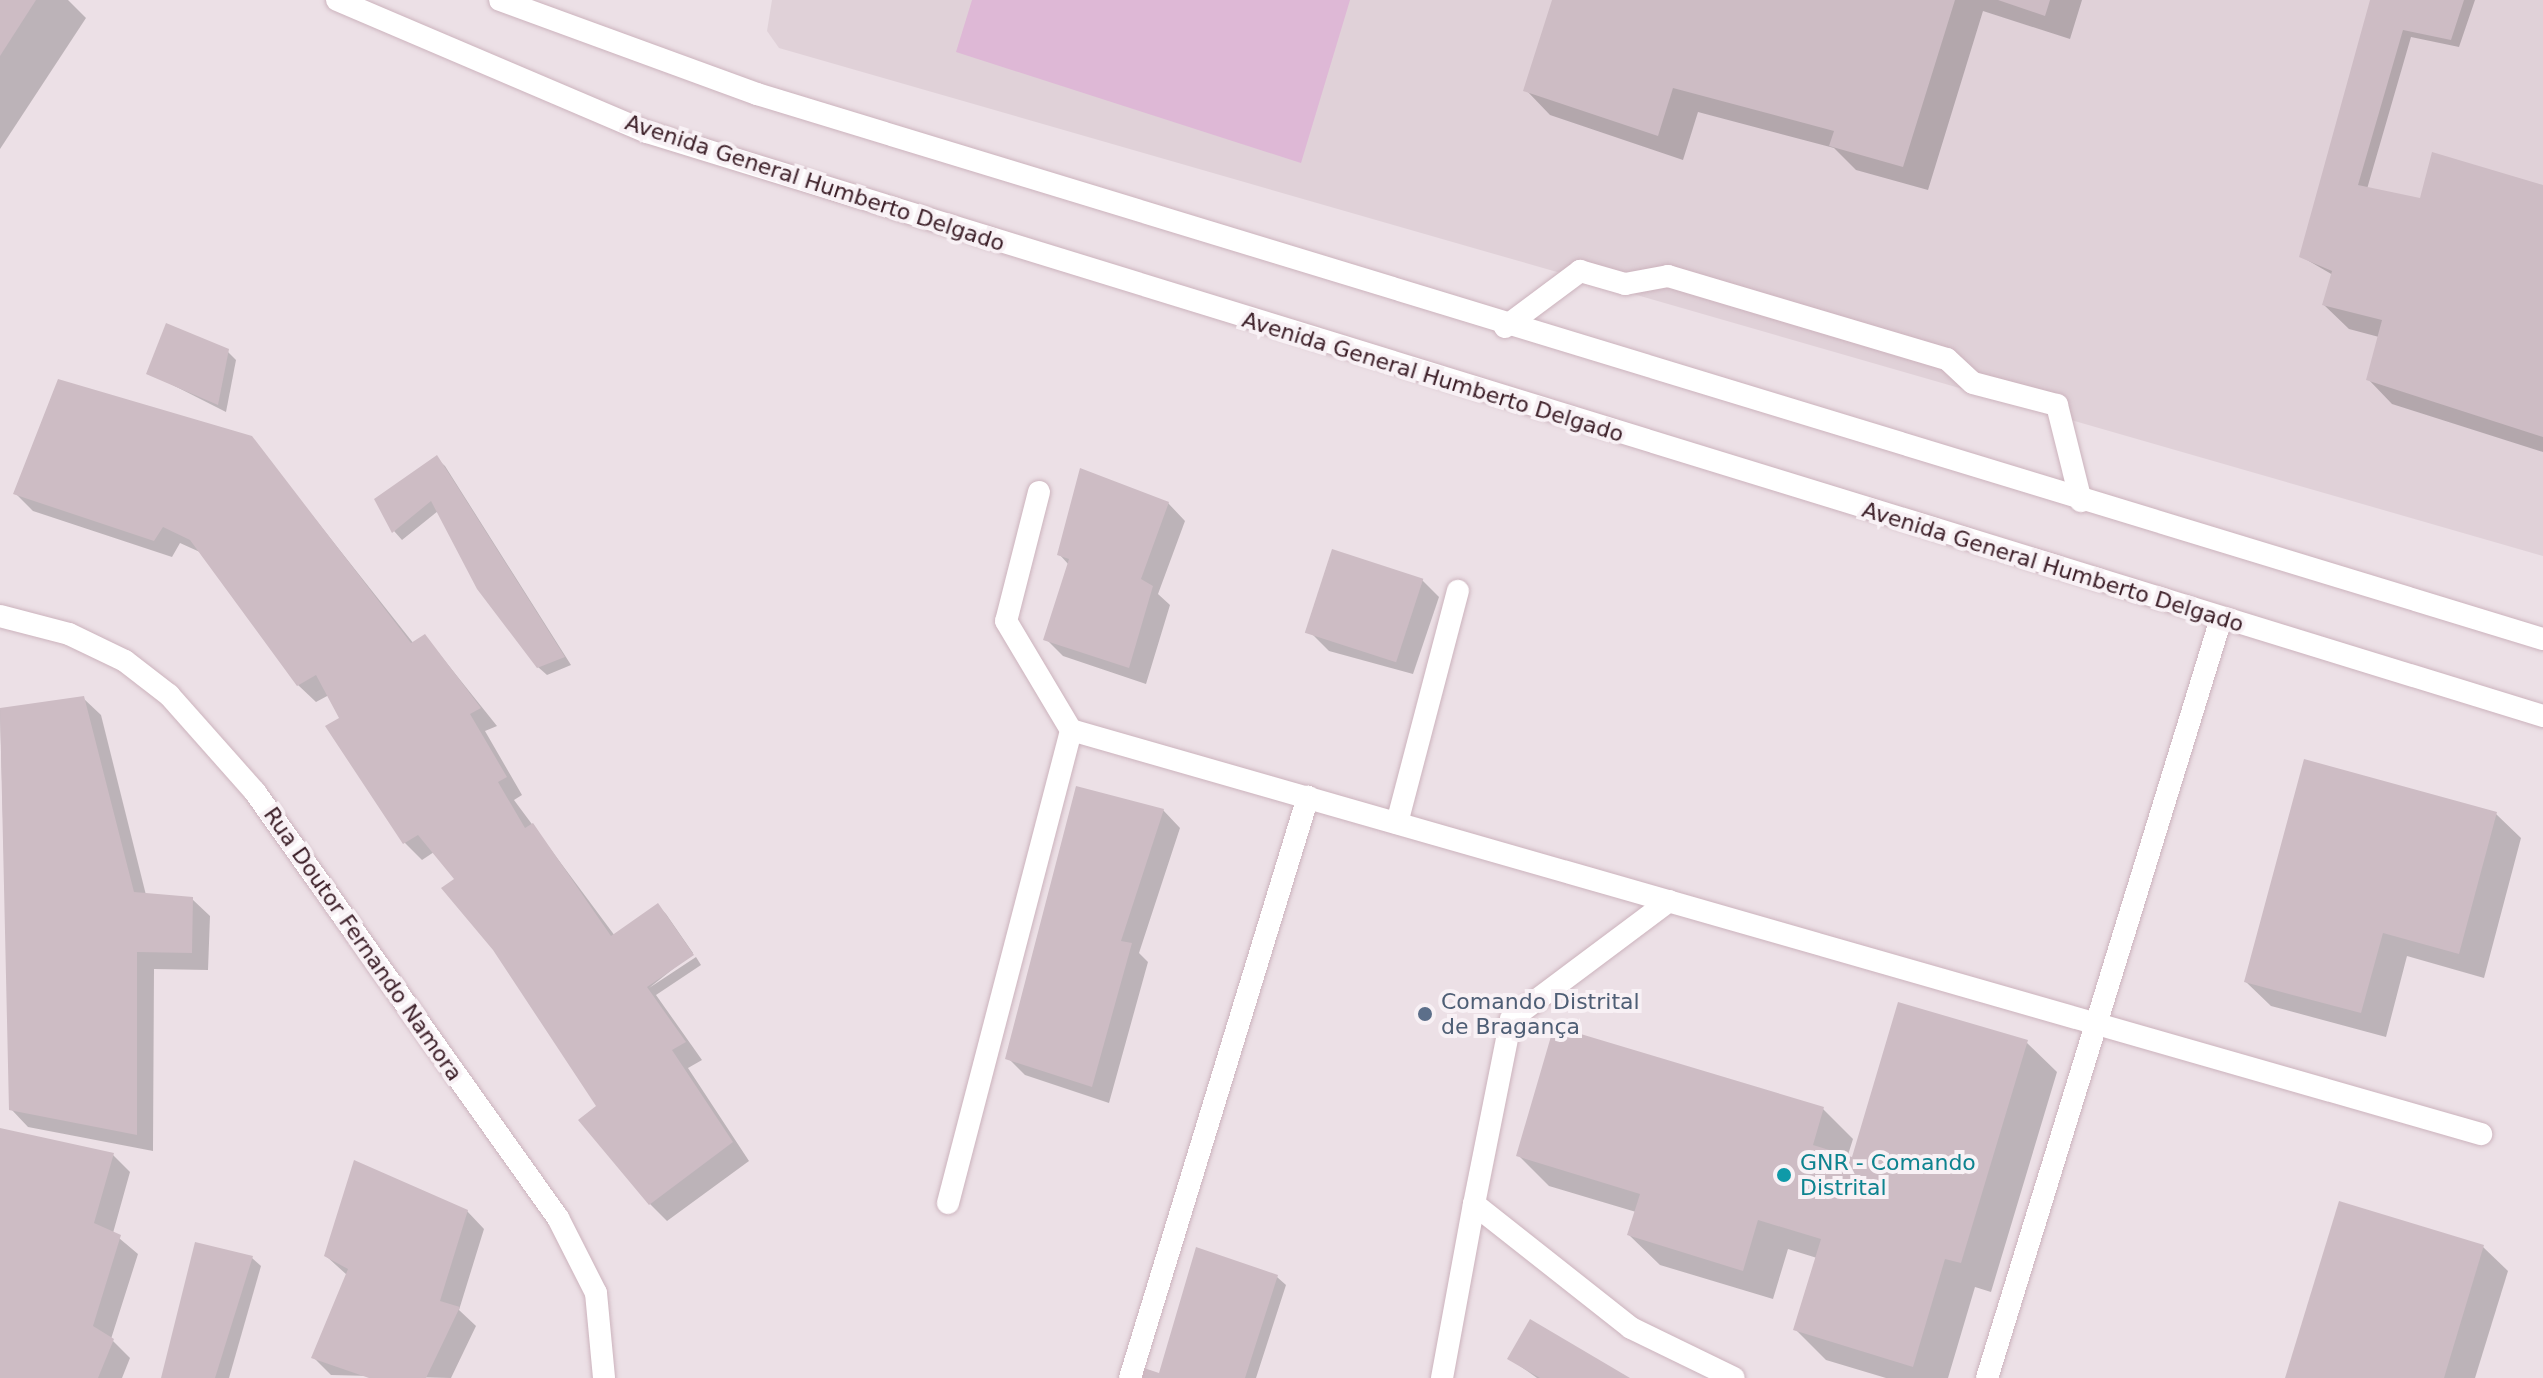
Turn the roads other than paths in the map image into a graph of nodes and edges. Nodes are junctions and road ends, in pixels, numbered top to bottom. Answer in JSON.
{"nodes":[{"id":1,"x":337,"y":0,"type":"edge"},
{"id":2,"x":500,"y":0,"type":"edge"},
{"id":3,"x":1505,"y":327,"type":"junction"},
{"id":4,"x":1039,"y":492,"type":"dead end"},
{"id":5,"x":2081,"y":501,"type":"junction"},
{"id":6,"x":1458,"y":591,"type":"dead end"},
{"id":7,"x":0,"y":616,"type":"edge"},
{"id":8,"x":2221,"y":619,"type":"junction"},
{"id":9,"x":2543,"y":639,"type":"edge"},
{"id":10,"x":2543,"y":716,"type":"edge"},
{"id":11,"x":1071,"y":730,"type":"junction"},
{"id":12,"x":1308,"y":797,"type":"junction"},
{"id":13,"x":1397,"y":823,"type":"junction"},
{"id":14,"x":1669,"y":901,"type":"junction"},
{"id":15,"x":2097,"y":1023,"type":"junction"},
{"id":16,"x":2481,"y":1134,"type":"dead end"},
{"id":17,"x":948,"y":1203,"type":"dead end"},
{"id":18,"x":1474,"y":1204,"type":"junction"},
{"id":19,"x":1450,"y":1374,"type":"edge"},
{"id":20,"x":604,"y":1378,"type":"edge"},
{"id":21,"x":1130,"y":1378,"type":"edge"},
{"id":22,"x":1734,"y":1378,"type":"edge"},
{"id":23,"x":1987,"y":1378,"type":"edge"}],
"edges":[{"from":1,"to":8,"type":"main road","name":"Avenida General Humberto Delgado"},
{"from":2,"to":3,"type":"main road"},
{"from":3,"to":5,"type":"main road"},
{"from":3,"to":5,"type":"main road"},
{"from":4,"to":11,"type":"main road"},
{"from":5,"to":9,"type":"main road"},
{"from":6,"to":13,"type":"main road"},
{"from":7,"to":20,"type":"main road","name":"Rua Doutor Fernando Namora"},
{"from":8,"to":10,"type":"main road","name":"Avenida General Humberto Delgado"},
{"from":8,"to":15,"type":"main road"},
{"from":11,"to":12,"type":"main road"},
{"from":11,"to":17,"type":"main road"},
{"from":12,"to":13,"type":"main road"},
{"from":12,"to":21,"type":"main road"},
{"from":13,"to":14,"type":"main road"},
{"from":14,"to":15,"type":"main road"},
{"from":14,"to":18,"type":"main road"},
{"from":15,"to":16,"type":"main road"},
{"from":15,"to":23,"type":"main road"},
{"from":18,"to":19,"type":"main road"},
{"from":18,"to":22,"type":"main road"}]}
